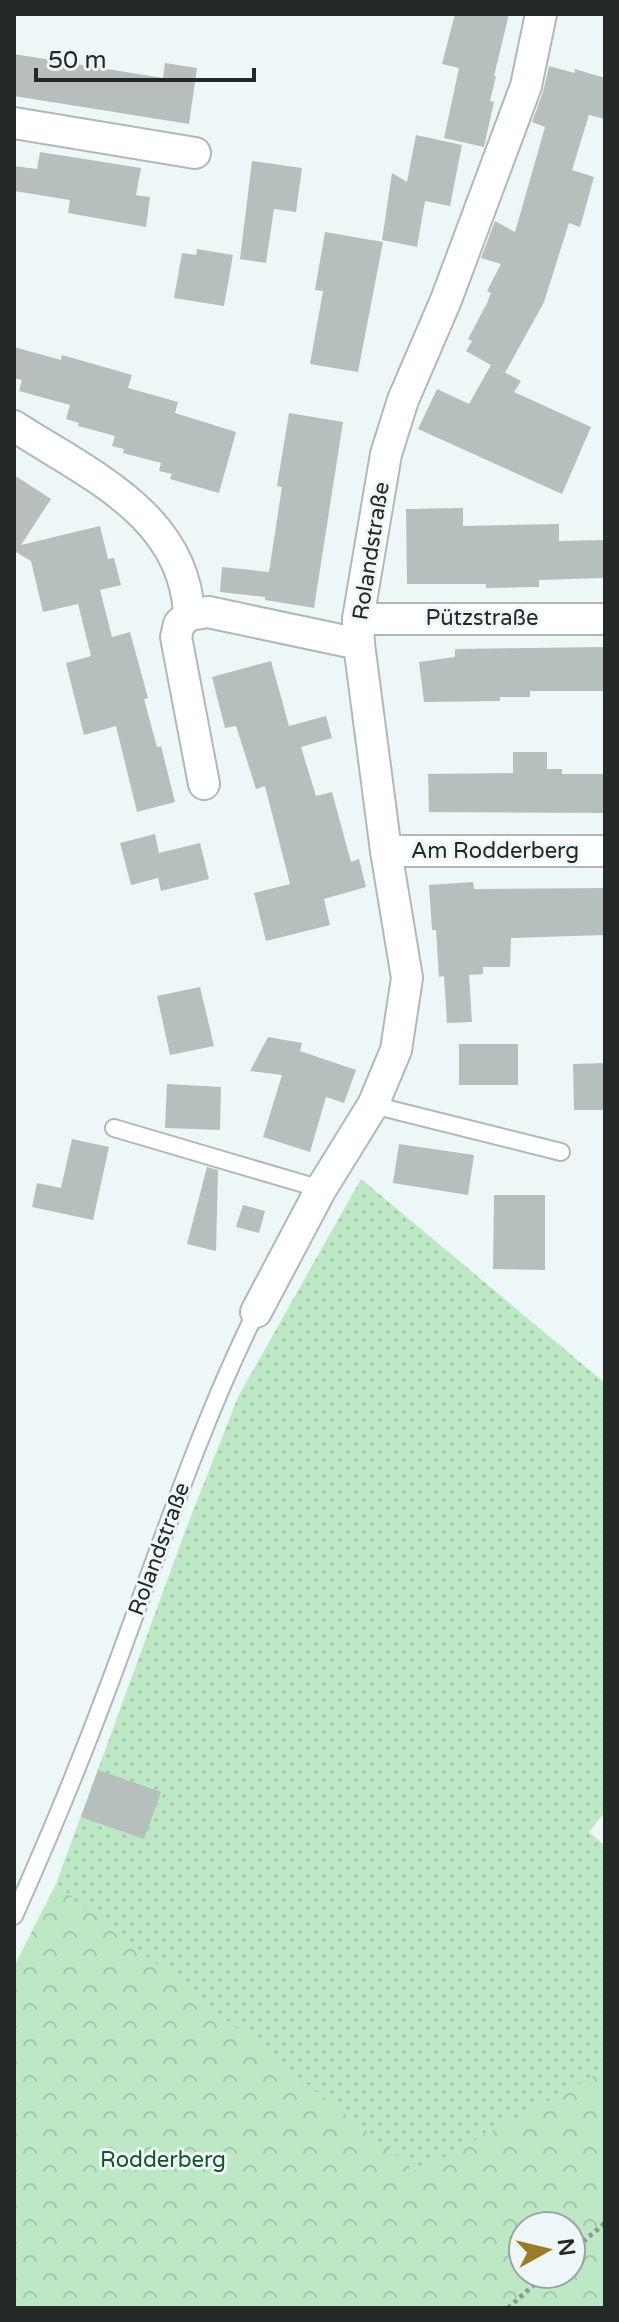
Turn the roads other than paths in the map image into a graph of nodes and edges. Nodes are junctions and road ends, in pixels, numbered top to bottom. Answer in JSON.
{"nodes":[{"id":1,"x":541,"y":14,"type":"edge"},
{"id":2,"x":14,"y":123,"type":"edge"},
{"id":3,"x":195,"y":153,"type":"dead end"},
{"id":4,"x":14,"y":426,"type":"edge"},
{"id":5,"x":189,"y":615,"type":"junction"},
{"id":6,"x":605,"y":619,"type":"edge"},
{"id":7,"x":358,"y":632,"type":"junction"},
{"id":8,"x":204,"y":784,"type":"dead end"},
{"id":9,"x":386,"y":851,"type":"junction"},
{"id":10,"x":605,"y":851,"type":"edge"},
{"id":11,"x":373,"y":1105,"type":"junction"},
{"id":12,"x":114,"y":1128,"type":"dead end"},
{"id":13,"x":561,"y":1152,"type":"dead end"},
{"id":14,"x":321,"y":1189,"type":"junction"},
{"id":15,"x":256,"y":1312,"type":"joint"},
{"id":16,"x":14,"y":1916,"type":"edge"}],
"edges":[{"from":1,"to":7,"type":"street","name":"Rolandstraße"},
{"from":2,"to":3,"type":"street"},
{"from":4,"to":5,"type":"street"},
{"from":5,"to":7,"type":"street","name":"Pützstraße"},
{"from":5,"to":8,"type":"street"},
{"from":6,"to":7,"type":"street","name":"Pützstraße"},
{"from":7,"to":9,"type":"street","name":"Rolandstraße"},
{"from":9,"to":10,"type":"street","name":"Am Rodderberg"},
{"from":9,"to":11,"type":"street","name":"Rolandstraße"},
{"from":11,"to":13,"type":"lane"},
{"from":11,"to":14,"type":"street","name":"Rolandstraße"},
{"from":12,"to":14,"type":"lane"},
{"from":14,"to":15,"type":"street","name":"Rolandstraße"},
{"from":15,"to":16,"type":"lane","name":"Rolandstraße"}]}
